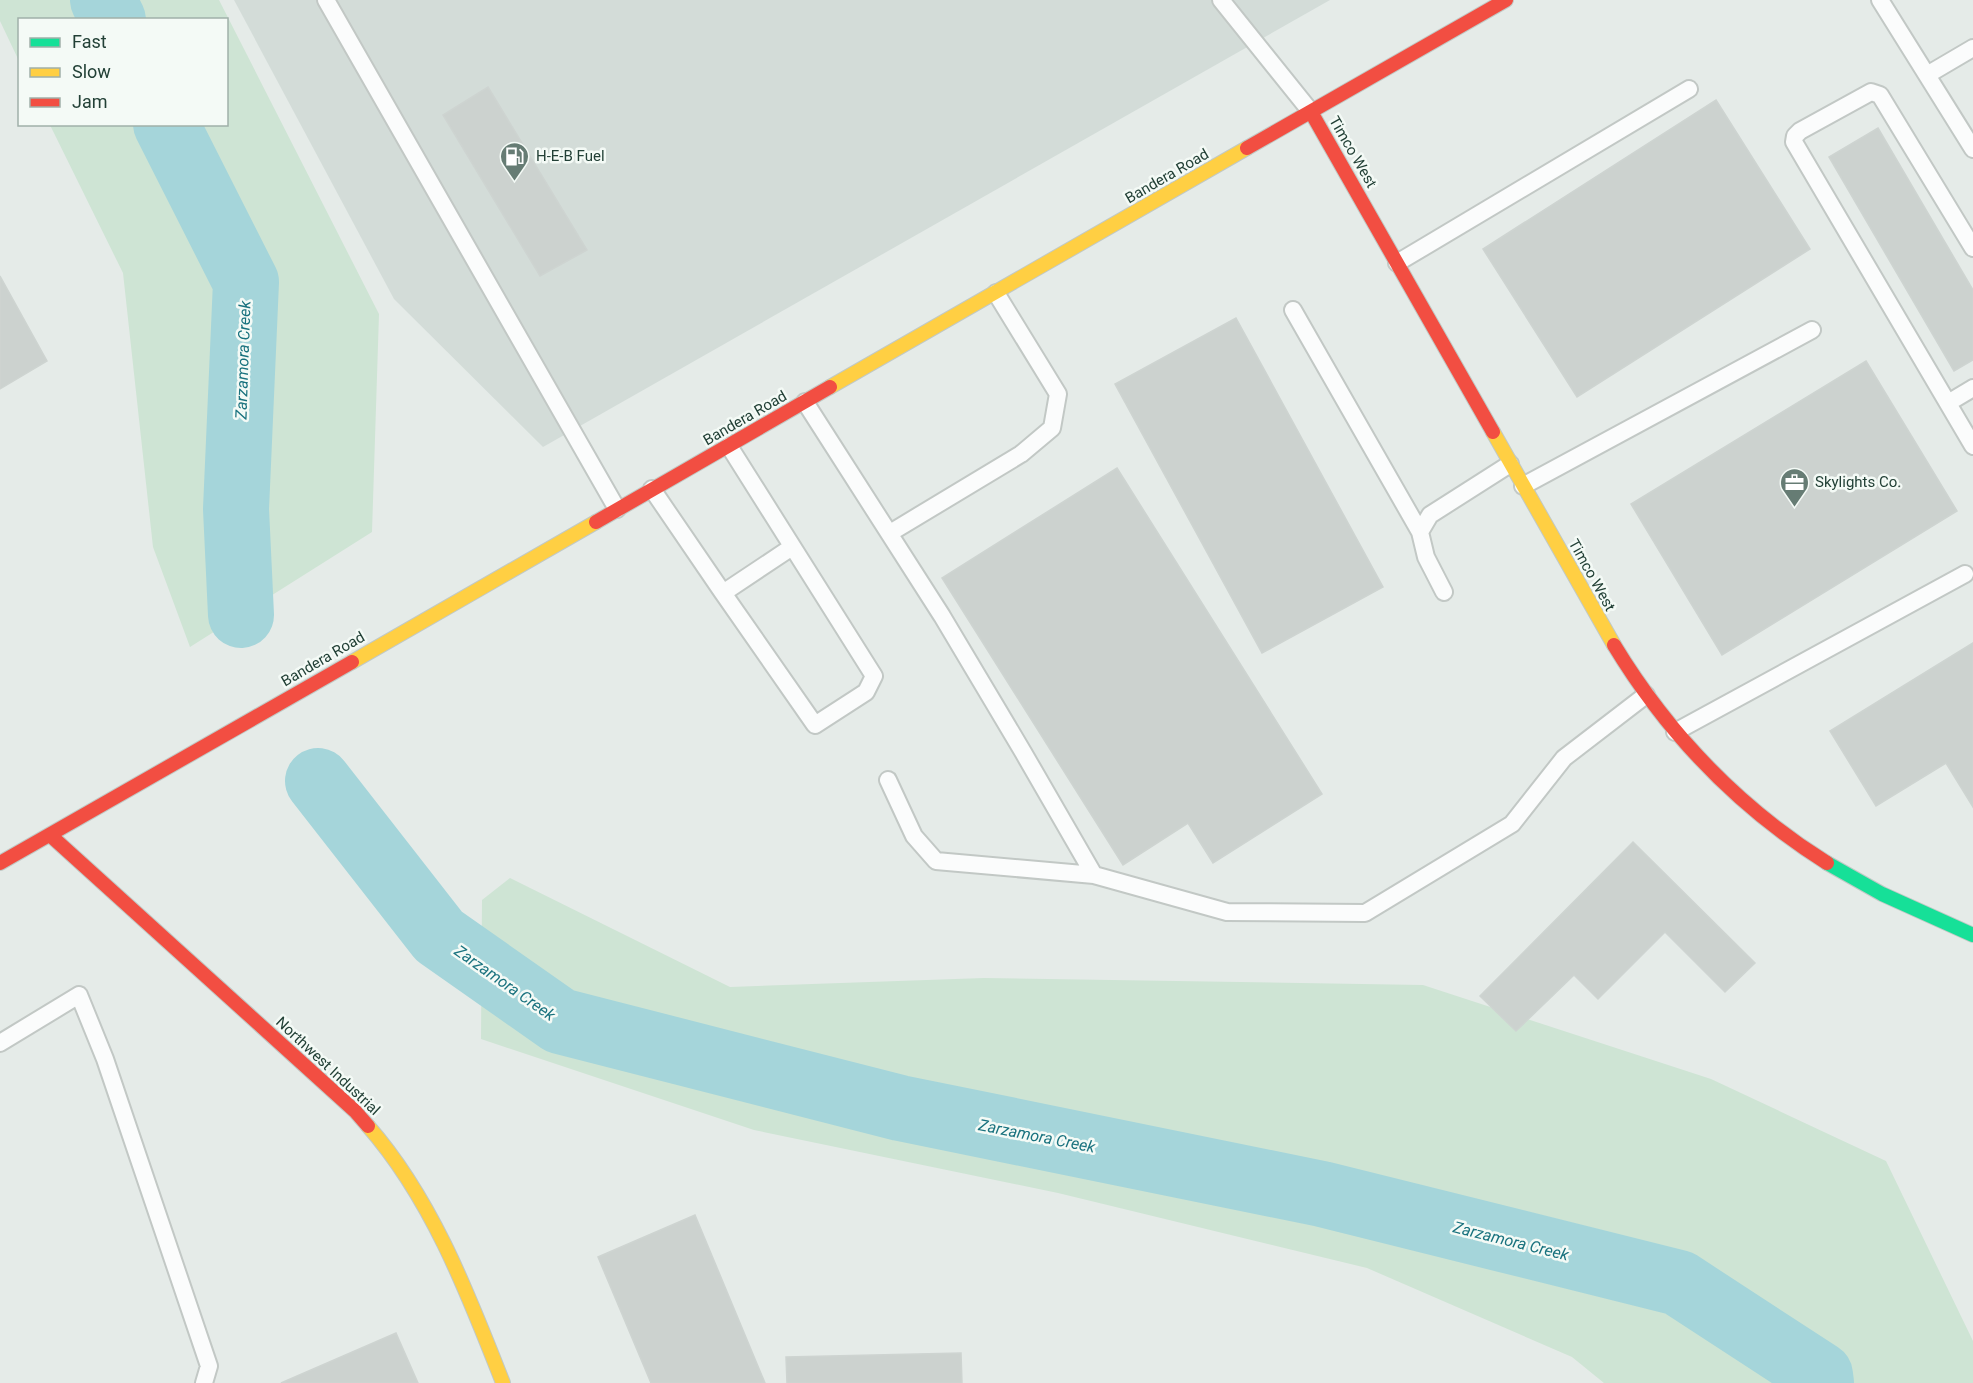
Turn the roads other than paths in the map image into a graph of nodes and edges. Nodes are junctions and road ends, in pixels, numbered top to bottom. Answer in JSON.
{"nodes":[{"id":1,"x":326,"y":0,"type":"edge"},
{"id":2,"x":1221,"y":0,"type":"edge"},
{"id":3,"x":1506,"y":0,"type":"edge"},
{"id":4,"x":1880,"y":0,"type":"edge"},
{"id":5,"x":1973,"y":48,"type":"edge"},
{"id":6,"x":1927,"y":75,"type":"junction"},
{"id":7,"x":1689,"y":89,"type":"dead end"},
{"id":8,"x":1311,"y":112,"type":"junction"},
{"id":9,"x":1973,"y":149,"type":"edge"},
{"id":10,"x":1973,"y":248,"type":"edge"},
{"id":11,"x":1397,"y":263,"type":"junction"},
{"id":12,"x":996,"y":292,"type":"junction"},
{"id":13,"x":1293,"y":310,"type":"dead end"},
{"id":14,"x":1812,"y":330,"type":"dead end"},
{"id":15,"x":1973,"y":388,"type":"edge"},
{"id":16,"x":805,"y":402,"type":"junction"},
{"id":17,"x":1948,"y":403,"type":"junction"},
{"id":18,"x":729,"y":446,"type":"junction"},
{"id":19,"x":1973,"y":446,"type":"edge"},
{"id":20,"x":1510,"y":464,"type":"junction"},
{"id":21,"x":1523,"y":486,"type":"junction"},
{"id":22,"x":652,"y":489,"type":"junction"},
{"id":23,"x":617,"y":509,"type":"junction"},
{"id":24,"x":1420,"y":532,"type":"junction"},
{"id":25,"x":890,"y":533,"type":"junction"},
{"id":26,"x":792,"y":547,"type":"junction"},
{"id":27,"x":1965,"y":574,"type":"dead end"},
{"id":28,"x":1444,"y":592,"type":"dead end"},
{"id":29,"x":723,"y":593,"type":"junction"},
{"id":30,"x":1646,"y":695,"type":"junction"},
{"id":31,"x":1675,"y":732,"type":"junction"},
{"id":32,"x":888,"y":780,"type":"dead end"},
{"id":33,"x":50,"y":835,"type":"junction"},
{"id":34,"x":0,"y":863,"type":"edge"},
{"id":35,"x":1094,"y":875,"type":"junction"},
{"id":36,"x":1973,"y":935,"type":"edge"},
{"id":37,"x":0,"y":1043,"type":"edge"},
{"id":38,"x":204,"y":1383,"type":"edge"},
{"id":39,"x":502,"y":1383,"type":"edge"}],
"edges":[{"from":1,"to":23,"type":"lane"},
{"from":2,"to":8,"type":"lane"},
{"from":3,"to":8,"type":"street","name":"Bandera Road"},
{"from":4,"to":6,"type":"lane"},
{"from":5,"to":6,"type":"lane"},
{"from":6,"to":9,"type":"lane"},
{"from":7,"to":11,"type":"lane"},
{"from":8,"to":11,"type":"street","name":"Timco West"},
{"from":8,"to":12,"type":"street","name":"Bandera Road"},
{"from":10,"to":17,"type":"lane"},
{"from":11,"to":20,"type":"street","name":"Timco West"},
{"from":12,"to":16,"type":"street","name":"Bandera Road"},
{"from":12,"to":25,"type":"lane"},
{"from":13,"to":24,"type":"lane"},
{"from":14,"to":21,"type":"lane"},
{"from":15,"to":17,"type":"lane"},
{"from":16,"to":18,"type":"street","name":"Bandera Road"},
{"from":16,"to":25,"type":"lane"},
{"from":17,"to":19,"type":"lane"},
{"from":18,"to":22,"type":"street","name":"Bandera Road"},
{"from":18,"to":26,"type":"lane"},
{"from":20,"to":21,"type":"street","name":"Timco West"},
{"from":20,"to":24,"type":"lane"},
{"from":21,"to":30,"type":"street","name":"Timco West"},
{"from":22,"to":23,"type":"street","name":"Bandera Road"},
{"from":22,"to":29,"type":"lane"},
{"from":23,"to":33,"type":"street","name":"Bandera Road"},
{"from":24,"to":28,"type":"lane"},
{"from":25,"to":35,"type":"lane"},
{"from":26,"to":29,"type":"lane"},
{"from":26,"to":29,"type":"lane"},
{"from":27,"to":31,"type":"lane"},
{"from":30,"to":31,"type":"street","name":"Timco West"},
{"from":30,"to":35,"type":"lane"},
{"from":31,"to":36,"type":"street","name":"Timco West"},
{"from":32,"to":35,"type":"lane"},
{"from":33,"to":34,"type":"street","name":"Bandera Road"},
{"from":33,"to":39,"type":"street","name":"Northwest Industrial"},
{"from":37,"to":38,"type":"lane"}]}
